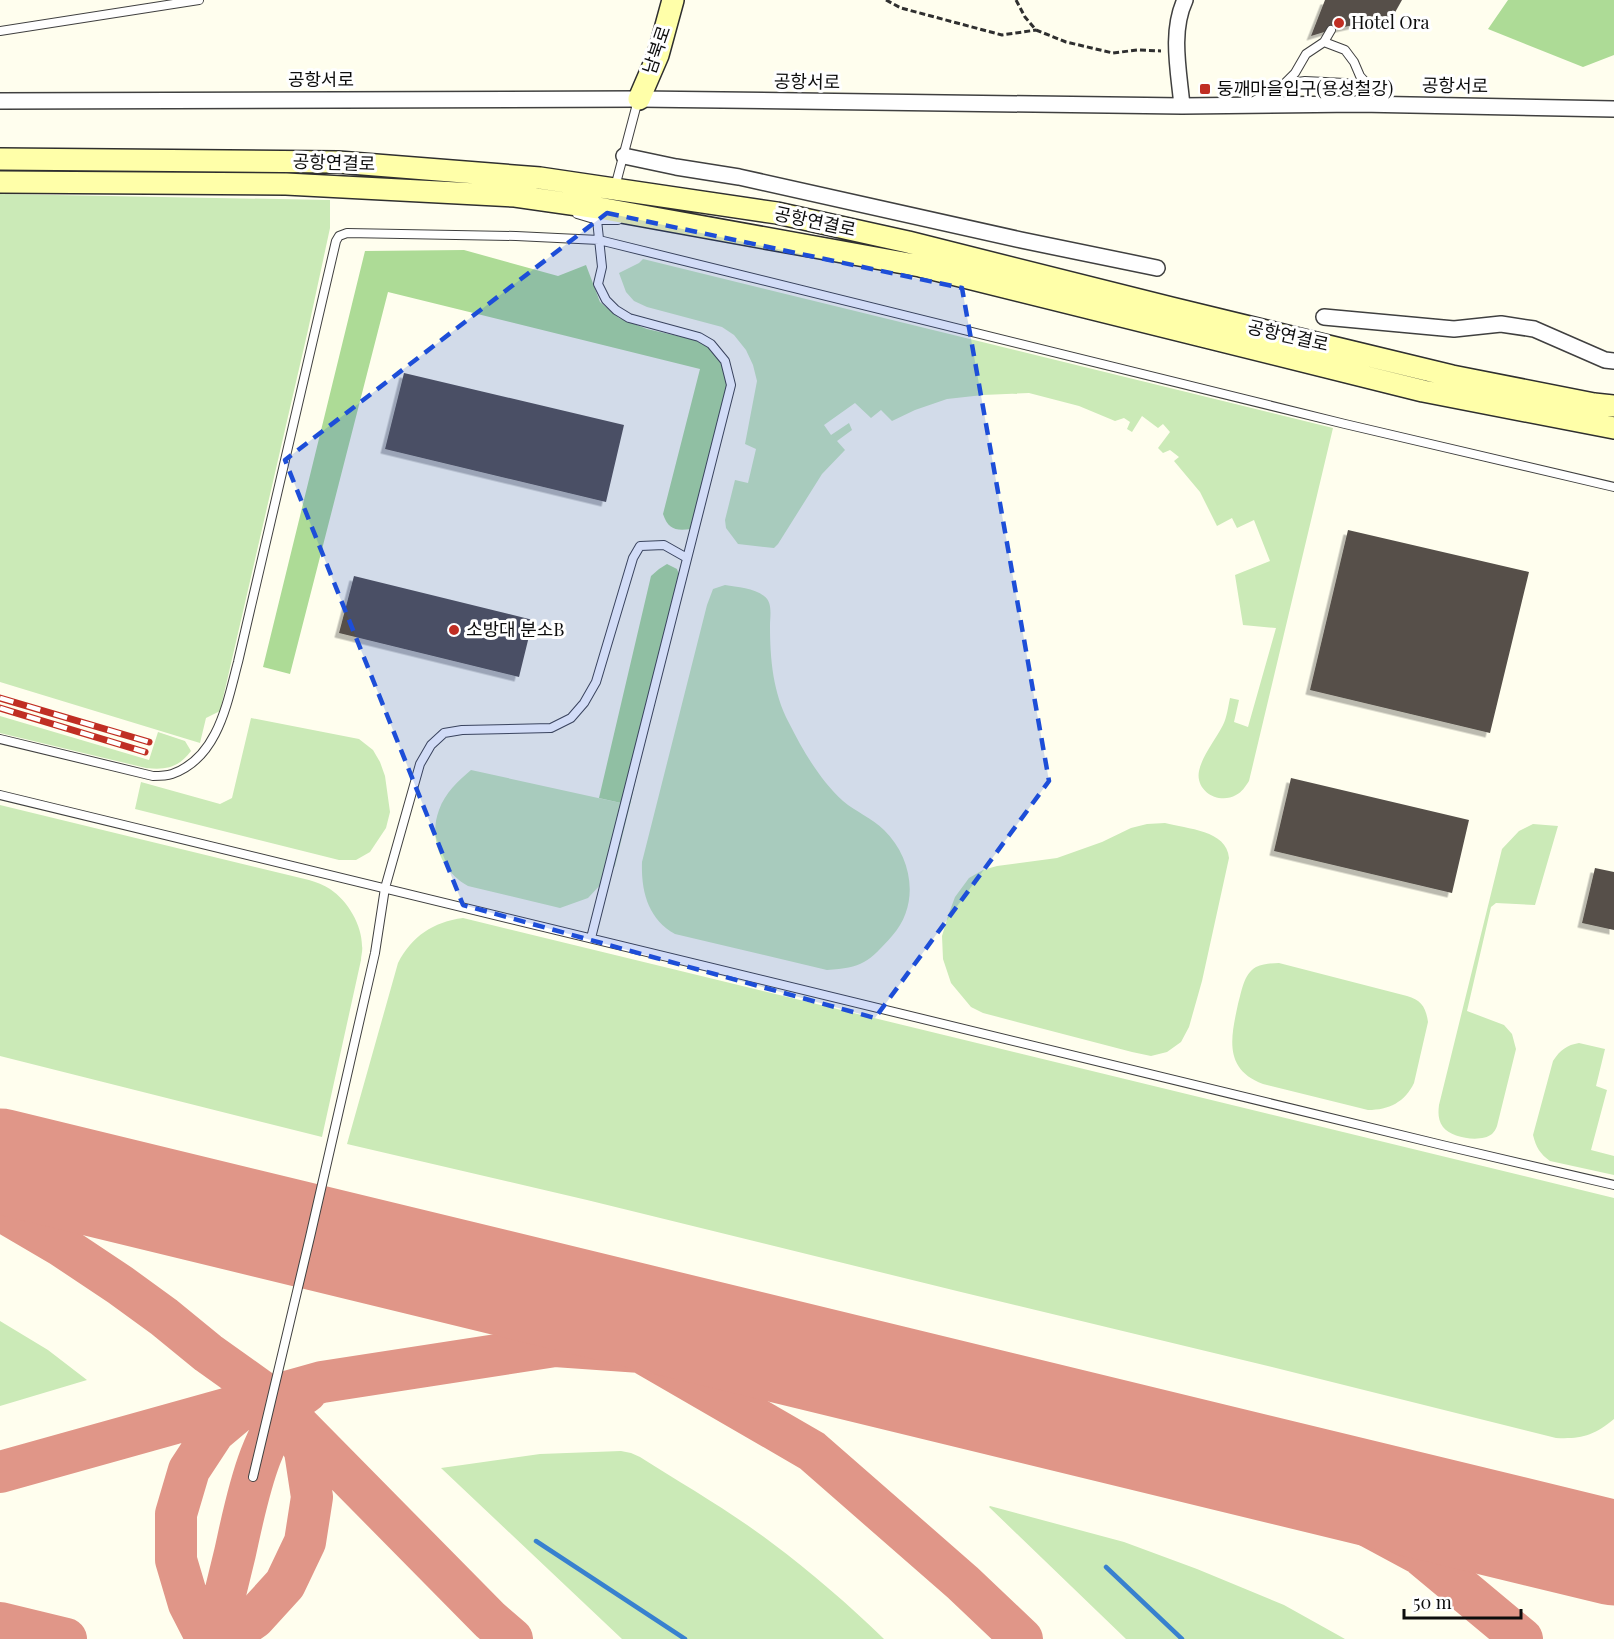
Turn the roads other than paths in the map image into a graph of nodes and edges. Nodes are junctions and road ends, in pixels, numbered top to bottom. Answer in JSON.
{"nodes":[{"id":1,"x":199,"y":0,"type":"edge"},
{"id":2,"x":673,"y":0,"type":"edge"},
{"id":3,"x":1185,"y":0,"type":"edge"},
{"id":4,"x":1331,"y":30,"type":"dead end"},
{"id":5,"x":0,"y":31,"type":"edge"},
{"id":6,"x":1324,"y":42,"type":"junction"},
{"id":7,"x":1284,"y":84,"type":"junction"},
{"id":8,"x":1370,"y":87,"type":"junction"},
{"id":9,"x":639,"y":99,"type":"junction"},
{"id":10,"x":0,"y":101,"type":"edge"},
{"id":11,"x":1392,"y":105,"type":"junction"},
{"id":12,"x":1182,"y":106,"type":"junction"},
{"id":13,"x":1246,"y":106,"type":"junction"},
{"id":14,"x":1614,"y":109,"type":"edge"},
{"id":15,"x":624,"y":156,"type":"junction"},
{"id":16,"x":0,"y":159,"type":"edge"},
{"id":17,"x":0,"y":182,"type":"edge"},
{"id":18,"x":614,"y":189,"type":"junction"},
{"id":19,"x":515,"y":196,"type":"junction"},
{"id":20,"x":597,"y":220,"type":"junction"},
{"id":21,"x":663,"y":220,"type":"junction"},
{"id":22,"x":599,"y":240,"type":"junction"},
{"id":23,"x":1157,"y":268,"type":"dead end"},
{"id":24,"x":1324,"y":317,"type":"dead end"},
{"id":25,"x":1614,"y":361,"type":"edge"},
{"id":26,"x":1614,"y":406,"type":"edge"},
{"id":27,"x":1614,"y":428,"type":"edge"},
{"id":28,"x":1614,"y":487,"type":"edge"},
{"id":29,"x":687,"y":558,"type":"junction"},
{"id":30,"x":0,"y":739,"type":"edge"},
{"id":31,"x":0,"y":795,"type":"edge"},
{"id":32,"x":385,"y":888,"type":"junction"},
{"id":33,"x":591,"y":938,"type":"junction"},
{"id":34,"x":1614,"y":1185,"type":"edge"},
{"id":35,"x":253,"y":1477,"type":"dead end"}],
"edges":[{"from":1,"to":5,"type":"lane"},
{"from":2,"to":9,"type":"street","name":"남북로"},
{"from":3,"to":12,"type":"street"},
{"from":4,"to":6,"type":"lane"},
{"from":6,"to":7,"type":"lane"},
{"from":6,"to":8,"type":"lane"},
{"from":7,"to":8,"type":"lane"},
{"from":7,"to":13,"type":"lane"},
{"from":8,"to":11,"type":"lane"},
{"from":9,"to":10,"type":"street","name":"공항서로"},
{"from":9,"to":12,"type":"street","name":"공항서로"},
{"from":9,"to":15,"type":"lane"},
{"from":11,"to":13,"type":"street","name":"공항서로"},
{"from":11,"to":14,"type":"street","name":"공항서로"},
{"from":12,"to":13,"type":"street","name":"공항서로"},
{"from":15,"to":18,"type":"lane"},
{"from":15,"to":23,"type":"street"},
{"from":16,"to":18,"type":"street","name":"공항연결로"},
{"from":17,"to":19,"type":"street","name":"공항연결로"},
{"from":18,"to":26,"type":"street","name":"공항연결로"},
{"from":19,"to":20,"type":"lane"},
{"from":19,"to":21,"type":"street","name":"공항연결로"},
{"from":20,"to":21,"type":"lane"},
{"from":20,"to":22,"type":"lane"},
{"from":21,"to":27,"type":"street","name":"공항연결로"},
{"from":22,"to":28,"type":"lane"},
{"from":22,"to":29,"type":"lane"},
{"from":22,"to":30,"type":"lane"},
{"from":24,"to":25,"type":"street"},
{"from":29,"to":32,"type":"lane"},
{"from":29,"to":33,"type":"lane"},
{"from":31,"to":32,"type":"lane"},
{"from":32,"to":33,"type":"lane"},
{"from":32,"to":35,"type":"lane"},
{"from":33,"to":34,"type":"lane"}]}
